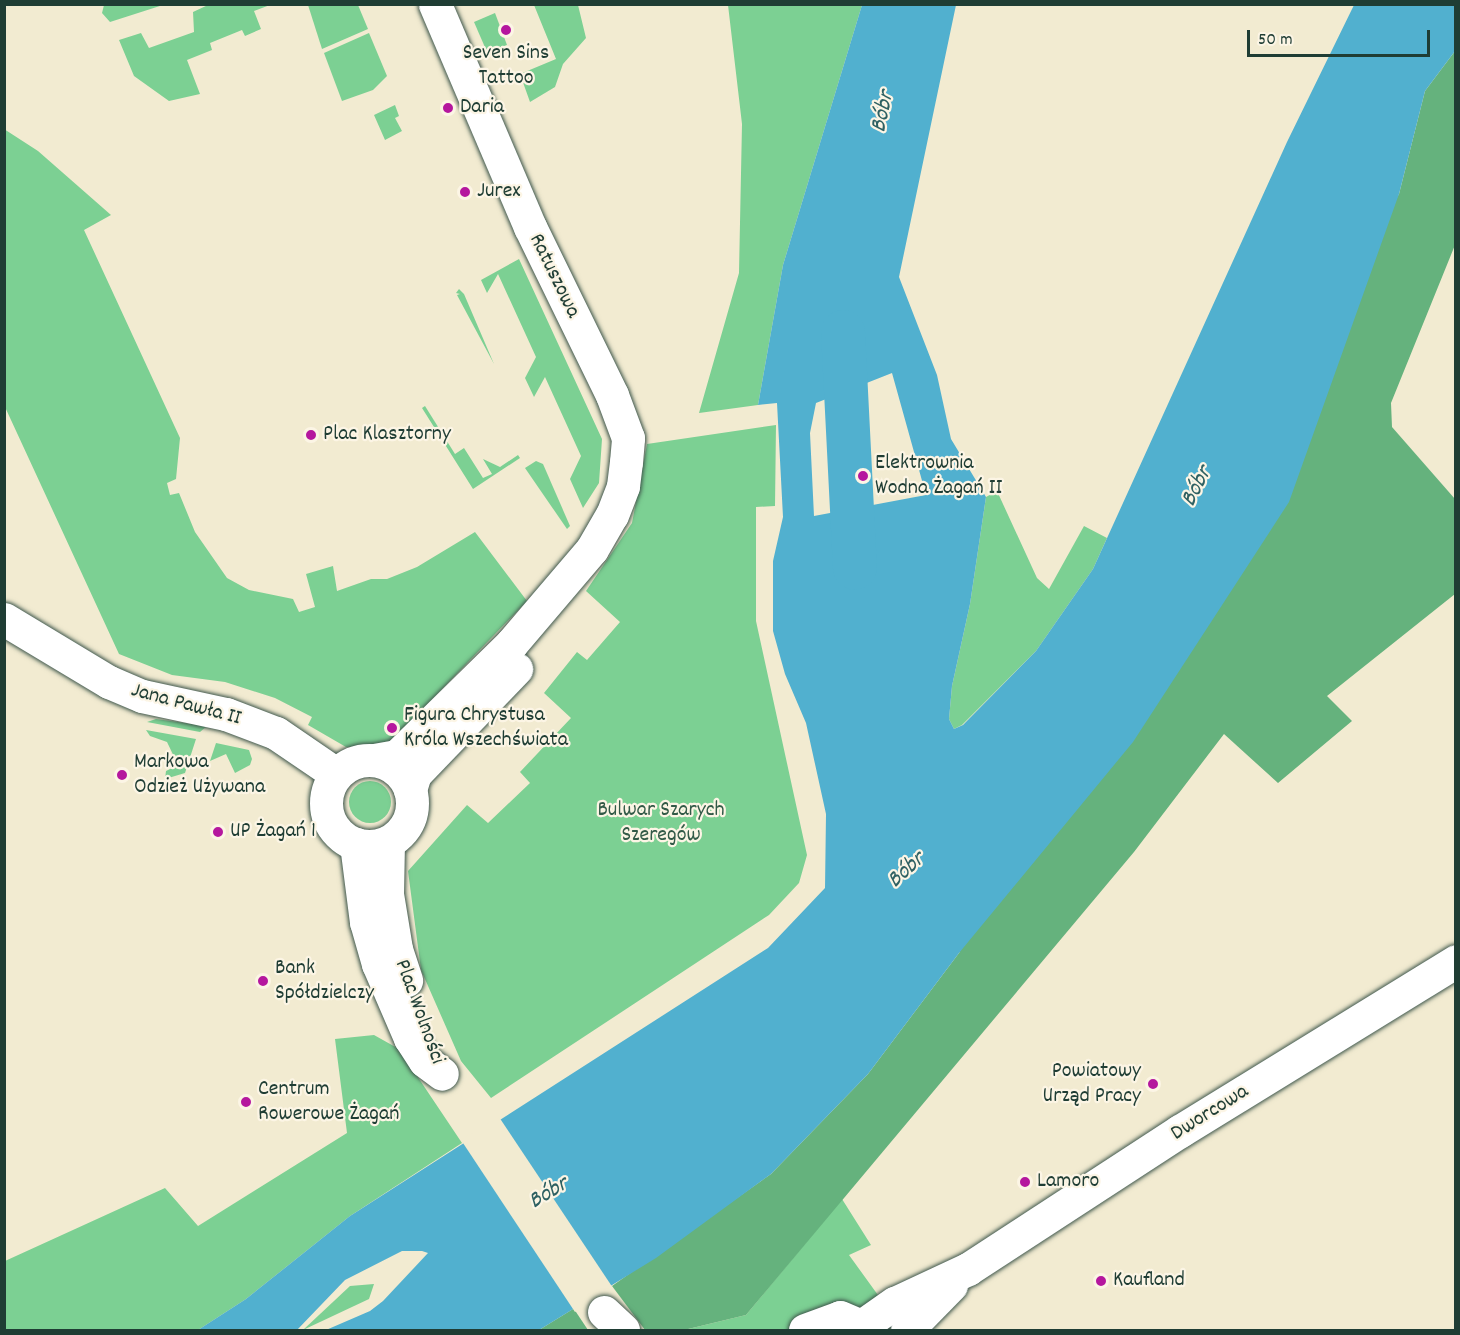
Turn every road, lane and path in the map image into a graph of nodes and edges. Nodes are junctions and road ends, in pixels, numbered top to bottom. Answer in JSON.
{"nodes":[{"id":1,"x":435,"y":4,"type":"edge"},
{"id":2,"x":592,"y":549,"type":"junction"},
{"id":3,"x":4,"y":619,"type":"edge"},
{"id":4,"x":374,"y":760,"type":"junction"},
{"id":5,"x":336,"y":774,"type":"junction"},
{"id":6,"x":410,"y":790,"type":"junction"},
{"id":7,"x":388,"y":842,"type":"junction"},
{"id":8,"x":356,"y":844,"type":"junction"},
{"id":9,"x":1455,"y":961,"type":"edge"},
{"id":10,"x":968,"y":1269,"type":"junction"},
{"id":11,"x":867,"y":1328,"type":"edge"},
{"id":12,"x":612,"y":1330,"type":"edge"},
{"id":13,"x":623,"y":1330,"type":"edge"},
{"id":14,"x":805,"y":1330,"type":"edge"},
{"id":15,"x":907,"y":1330,"type":"edge"}],
"edges":[{"from":1,"to":2,"type":"street","name":"Ratuszowa"},
{"from":2,"to":4,"type":"street","name":"Ratuszowa"},
{"from":2,"to":6,"type":"street","name":"Ratuszowa"},
{"from":3,"to":5,"type":"street","name":"Jana Pawła II"},
{"from":4,"to":5,"type":"street"},
{"from":4,"to":6,"type":"street"},
{"from":5,"to":8,"type":"street"},
{"from":6,"to":7,"type":"street"},
{"from":7,"to":8,"type":"street"},
{"from":7,"to":8,"type":"street","name":"Plac Wolności"},
{"from":9,"to":10,"type":"street","name":"Dworcowa"},
{"from":10,"to":11,"type":"street","name":"Dworcowa"},
{"from":10,"to":15,"type":"street","name":"Dworcowa"},
{"from":11,"to":14,"type":"street"},
{"from":12,"to":13,"type":"street"}]}
